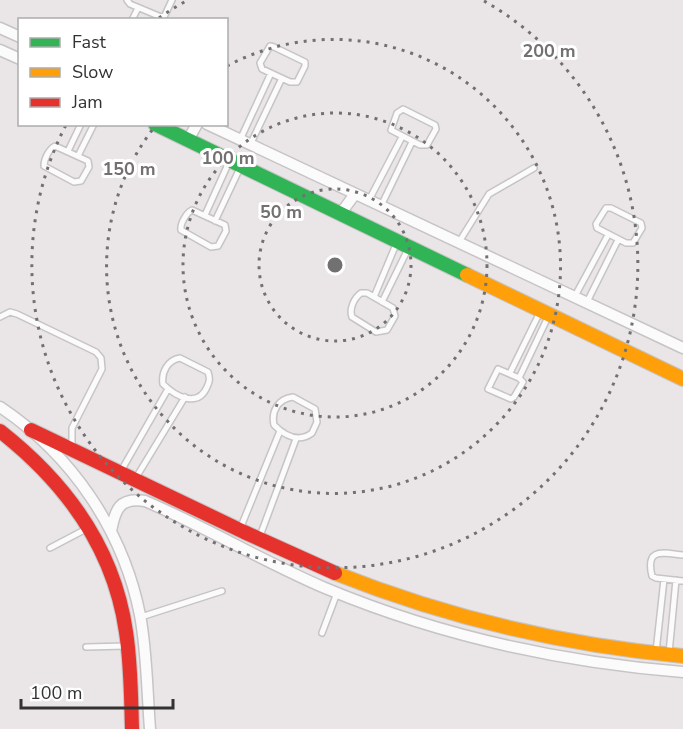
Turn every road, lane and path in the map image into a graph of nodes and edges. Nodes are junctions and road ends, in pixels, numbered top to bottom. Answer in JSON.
{"nodes":[{"id":1,"x":127,"y":0,"type":"edge"},
{"id":2,"x":172,"y":0,"type":"edge"},
{"id":3,"x":138,"y":8,"type":"junction"},
{"id":4,"x":148,"y":12,"type":"junction"},
{"id":5,"x":133,"y":18,"type":"edge"},
{"id":6,"x":146,"y":18,"type":"edge"},
{"id":7,"x":0,"y":28,"type":"edge"},
{"id":8,"x":18,"y":36,"type":"edge"},
{"id":9,"x":0,"y":50,"type":"edge"},
{"id":10,"x":18,"y":58,"type":"edge"},
{"id":11,"x":271,"y":73,"type":"junction"},
{"id":12,"x":282,"y":78,"type":"junction"},
{"id":13,"x":80,"y":126,"type":"edge"},
{"id":14,"x":93,"y":126,"type":"edge"},
{"id":15,"x":159,"y":126,"type":"edge"},
{"id":16,"x":196,"y":126,"type":"edge"},
{"id":17,"x":211,"y":126,"type":"edge"},
{"id":18,"x":402,"y":137,"type":"junction"},
{"id":19,"x":188,"y":140,"type":"junction"},
{"id":20,"x":240,"y":140,"type":"junction"},
{"id":21,"x":412,"y":142,"type":"junction"},
{"id":22,"x":250,"y":145,"type":"junction"},
{"id":23,"x":68,"y":151,"type":"junction"},
{"id":24,"x":78,"y":156,"type":"junction"},
{"id":25,"x":236,"y":163,"type":"junction"},
{"id":26,"x":534,"y":168,"type":"dead end"},
{"id":27,"x":355,"y":194,"type":"junction"},
{"id":28,"x":369,"y":200,"type":"junction"},
{"id":29,"x":381,"y":206,"type":"junction"},
{"id":30,"x":341,"y":213,"type":"junction"},
{"id":31,"x":205,"y":215,"type":"junction"},
{"id":32,"x":215,"y":221,"type":"junction"},
{"id":33,"x":608,"y":235,"type":"junction"},
{"id":34,"x":618,"y":240,"type":"junction"},
{"id":35,"x":459,"y":242,"type":"junction"},
{"id":36,"x":403,"y":243,"type":"junction"},
{"id":37,"x":576,"y":296,"type":"junction"},
{"id":38,"x":374,"y":297,"type":"junction"},
{"id":39,"x":382,"y":302,"type":"junction"},
{"id":40,"x":587,"y":302,"type":"junction"},
{"id":41,"x":545,"y":312,"type":"junction"},
{"id":42,"x":0,"y":317,"type":"edge"},
{"id":43,"x":683,"y":348,"type":"edge"},
{"id":44,"x":510,"y":373,"type":"junction"},
{"id":45,"x":519,"y":378,"type":"junction"},
{"id":46,"x":683,"y":379,"type":"edge"},
{"id":47,"x":168,"y":389,"type":"junction"},
{"id":48,"x":185,"y":397,"type":"junction"},
{"id":49,"x":0,"y":407,"type":"edge"},
{"id":50,"x":31,"y":430,"type":"junction"},
{"id":51,"x":280,"y":431,"type":"junction"},
{"id":52,"x":1,"y":433,"type":"edge"},
{"id":53,"x":296,"y":438,"type":"junction"},
{"id":54,"x":73,"y":448,"type":"junction"},
{"id":55,"x":121,"y":471,"type":"junction"},
{"id":56,"x":136,"y":478,"type":"junction"},
{"id":57,"x":89,"y":528,"type":"junction"},
{"id":58,"x":240,"y":530,"type":"junction"},
{"id":59,"x":111,"y":531,"type":"junction"},
{"id":60,"x":260,"y":537,"type":"junction"},
{"id":61,"x":51,"y":548,"type":"dead end"},
{"id":62,"x":282,"y":549,"type":"junction"},
{"id":63,"x":683,"y":555,"type":"edge"},
{"id":64,"x":276,"y":565,"type":"junction"},
{"id":65,"x":664,"y":579,"type":"junction"},
{"id":66,"x":676,"y":580,"type":"junction"},
{"id":67,"x":683,"y":581,"type":"edge"},
{"id":68,"x":222,"y":591,"type":"dead end"},
{"id":69,"x":337,"y":592,"type":"junction"},
{"id":70,"x":140,"y":617,"type":"junction"},
{"id":71,"x":322,"y":633,"type":"dead end"},
{"id":72,"x":128,"y":646,"type":"junction"},
{"id":73,"x":86,"y":647,"type":"dead end"},
{"id":74,"x":662,"y":654,"type":"junction"},
{"id":75,"x":683,"y":656,"type":"edge"},
{"id":76,"x":683,"y":672,"type":"edge"},
{"id":77,"x":132,"y":729,"type":"edge"},
{"id":78,"x":150,"y":729,"type":"edge"}],
"edges":[{"from":1,"to":3,"type":"lane"},
{"from":2,"to":4,"type":"lane"},
{"from":3,"to":4,"type":"lane"},
{"from":3,"to":5,"type":"lane"},
{"from":4,"to":6,"type":"lane"},
{"from":7,"to":8,"type":"street"},
{"from":9,"to":10,"type":"street"},
{"from":11,"to":12,"type":"lane"},
{"from":11,"to":12,"type":"lane"},
{"from":11,"to":20,"type":"lane"},
{"from":12,"to":22,"type":"lane"},
{"from":13,"to":23,"type":"lane"},
{"from":14,"to":24,"type":"lane"},
{"from":15,"to":19,"type":"street"},
{"from":16,"to":19,"type":"street"},
{"from":17,"to":20,"type":"street"},
{"from":18,"to":21,"type":"lane"},
{"from":18,"to":21,"type":"lane"},
{"from":18,"to":28,"type":"lane"},
{"from":19,"to":25,"type":"street"},
{"from":20,"to":22,"type":"street"},
{"from":21,"to":29,"type":"lane"},
{"from":22,"to":27,"type":"street"},
{"from":23,"to":24,"type":"lane"},
{"from":23,"to":24,"type":"lane"},
{"from":25,"to":30,"type":"street"},
{"from":25,"to":31,"type":"lane"},
{"from":25,"to":32,"type":"lane"},
{"from":26,"to":35,"type":"lane"},
{"from":27,"to":28,"type":"street"},
{"from":27,"to":30,"type":"street"},
{"from":28,"to":29,"type":"street"},
{"from":29,"to":35,"type":"street"},
{"from":30,"to":36,"type":"street"},
{"from":31,"to":32,"type":"lane"},
{"from":31,"to":32,"type":"lane"},
{"from":33,"to":34,"type":"lane"},
{"from":33,"to":34,"type":"lane"},
{"from":33,"to":37,"type":"lane"},
{"from":34,"to":40,"type":"lane"},
{"from":35,"to":37,"type":"street"},
{"from":36,"to":38,"type":"lane"},
{"from":36,"to":39,"type":"lane"},
{"from":36,"to":41,"type":"street"},
{"from":37,"to":40,"type":"street"},
{"from":38,"to":39,"type":"lane"},
{"from":38,"to":39,"type":"lane"},
{"from":40,"to":43,"type":"street"},
{"from":41,"to":44,"type":"lane"},
{"from":41,"to":45,"type":"lane"},
{"from":41,"to":46,"type":"street"},
{"from":42,"to":54,"type":"lane"},
{"from":44,"to":45,"type":"lane"},
{"from":44,"to":45,"type":"lane"},
{"from":47,"to":48,"type":"lane"},
{"from":47,"to":48,"type":"lane"},
{"from":47,"to":55,"type":"lane"},
{"from":48,"to":56,"type":"lane"},
{"from":49,"to":50,"type":"street"},
{"from":50,"to":54,"type":"street"},
{"from":50,"to":59,"type":"street"},
{"from":51,"to":53,"type":"lane"},
{"from":51,"to":53,"type":"lane"},
{"from":51,"to":58,"type":"lane"},
{"from":52,"to":57,"type":"street"},
{"from":53,"to":60,"type":"lane"},
{"from":54,"to":55,"type":"street"},
{"from":55,"to":56,"type":"street"},
{"from":56,"to":58,"type":"street"},
{"from":57,"to":61,"type":"lane"},
{"from":57,"to":72,"type":"street"},
{"from":58,"to":60,"type":"street"},
{"from":59,"to":64,"type":"street"},
{"from":59,"to":70,"type":"street"},
{"from":60,"to":62,"type":"street"},
{"from":62,"to":64,"type":"street"},
{"from":62,"to":74,"type":"street"},
{"from":63,"to":65,"type":"lane"},
{"from":64,"to":69,"type":"street"},
{"from":65,"to":66,"type":"lane"},
{"from":65,"to":74,"type":"lane"},
{"from":66,"to":67,"type":"lane"},
{"from":66,"to":74,"type":"lane"},
{"from":68,"to":70,"type":"lane"},
{"from":69,"to":71,"type":"lane"},
{"from":69,"to":76,"type":"street"},
{"from":70,"to":78,"type":"street"},
{"from":72,"to":73,"type":"lane"},
{"from":72,"to":77,"type":"street"},
{"from":74,"to":75,"type":"street"}]}
